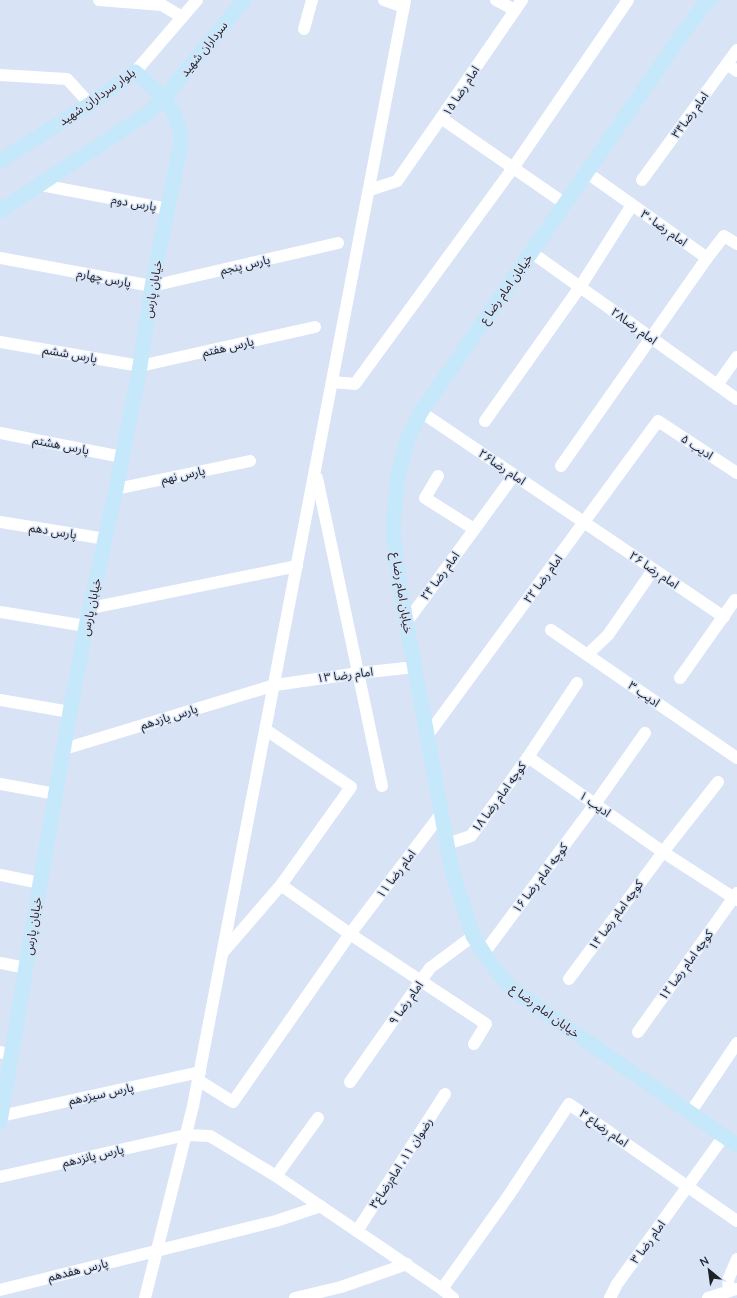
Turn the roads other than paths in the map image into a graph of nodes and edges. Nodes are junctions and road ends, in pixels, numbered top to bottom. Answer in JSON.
{"nodes":[{"id":1,"x":99,"y":0,"type":"edge"},
{"id":2,"x":197,"y":0,"type":"edge"},
{"id":3,"x":244,"y":0,"type":"edge"},
{"id":4,"x":312,"y":0,"type":"edge"},
{"id":5,"x":384,"y":0,"type":"edge"},
{"id":6,"x":496,"y":0,"type":"edge"},
{"id":7,"x":522,"y":0,"type":"edge"},
{"id":8,"x":628,"y":0,"type":"edge"},
{"id":9,"x":711,"y":0,"type":"edge"},
{"id":10,"x":404,"y":4,"type":"edge"},
{"id":11,"x":515,"y":10,"type":"junction"},
{"id":12,"x":182,"y":17,"type":"junction"},
{"id":13,"x":304,"y":29,"type":"dead end"},
{"id":14,"x":737,"y":50,"type":"edge"},
{"id":15,"x":732,"y":67,"type":"edge"},
{"id":16,"x":135,"y":72,"type":"junction"},
{"id":17,"x":0,"y":75,"type":"edge"},
{"id":18,"x":164,"y":98,"type":"junction"},
{"id":19,"x":90,"y":104,"type":"junction"},
{"id":20,"x":442,"y":118,"type":"junction"},
{"id":21,"x":0,"y":161,"type":"edge"},
{"id":22,"x":513,"y":168,"type":"junction"},
{"id":23,"x":586,"y":172,"type":"junction"},
{"id":24,"x":642,"y":180,"type":"dead end"},
{"id":25,"x":41,"y":186,"type":"junction"},
{"id":26,"x":370,"y":190,"type":"junction"},
{"id":27,"x":564,"y":204,"type":"junction"},
{"id":28,"x":632,"y":205,"type":"junction"},
{"id":29,"x":168,"y":209,"type":"junction"},
{"id":30,"x":0,"y":211,"type":"edge"},
{"id":31,"x":338,"y":243,"type":"dead end"},
{"id":32,"x":737,"y":244,"type":"edge"},
{"id":33,"x":531,"y":252,"type":"junction"},
{"id":34,"x":0,"y":258,"type":"edge"},
{"id":35,"x":707,"y":258,"type":"junction"},
{"id":36,"x":152,"y":286,"type":"junction"},
{"id":37,"x":580,"y":287,"type":"junction"},
{"id":38,"x":315,"y":327,"type":"dead end"},
{"id":39,"x":652,"y":338,"type":"junction"},
{"id":40,"x":0,"y":342,"type":"edge"},
{"id":41,"x":737,"y":357,"type":"edge"},
{"id":42,"x":140,"y":366,"type":"junction"},
{"id":43,"x":333,"y":382,"type":"junction"},
{"id":44,"x":717,"y":385,"type":"junction"},
{"id":45,"x":737,"y":399,"type":"edge"},
{"id":46,"x":421,"y":412,"type":"junction"},
{"id":47,"x":485,"y":421,"type":"dead end"},
{"id":48,"x":658,"y":421,"type":"joint"},
{"id":49,"x":0,"y":433,"type":"edge"},
{"id":50,"x":122,"y":457,"type":"junction"},
{"id":51,"x":250,"y":460,"type":"dead end"},
{"id":52,"x":561,"y":466,"type":"dead end"},
{"id":53,"x":316,"y":472,"type":"junction"},
{"id":54,"x":737,"y":473,"type":"edge"},
{"id":55,"x":514,"y":475,"type":"junction"},
{"id":56,"x":438,"y":476,"type":"dead end"},
{"id":57,"x":116,"y":489,"type":"junction"},
{"id":58,"x":0,"y":522,"type":"edge"},
{"id":59,"x":584,"y":523,"type":"junction"},
{"id":60,"x":474,"y":529,"type":"junction"},
{"id":61,"x":106,"y":539,"type":"junction"},
{"id":62,"x":297,"y":566,"type":"junction"},
{"id":63,"x":653,"y":570,"type":"junction"},
{"id":64,"x":735,"y":600,"type":"dead end"},
{"id":65,"x":91,"y":608,"type":"junction"},
{"id":66,"x":0,"y":612,"type":"edge"},
{"id":67,"x":724,"y":618,"type":"junction"},
{"id":68,"x":406,"y":622,"type":"junction"},
{"id":69,"x":86,"y":626,"type":"junction"},
{"id":70,"x":551,"y":630,"type":"dead end"},
{"id":71,"x":588,"y":654,"type":"junction"},
{"id":72,"x":415,"y":667,"type":"junction"},
{"id":73,"x":359,"y":673,"type":"junction"},
{"id":74,"x":680,"y":678,"type":"dead end"},
{"id":75,"x":577,"y":683,"type":"dead end"},
{"id":76,"x":275,"y":685,"type":"junction"},
{"id":77,"x":0,"y":700,"type":"edge"},
{"id":78,"x":70,"y":712,"type":"junction"},
{"id":79,"x":266,"y":730,"type":"junction"},
{"id":80,"x":645,"y":733,"type":"dead end"},
{"id":81,"x":427,"y":736,"type":"junction"},
{"id":82,"x":64,"y":750,"type":"junction"},
{"id":83,"x":528,"y":757,"type":"junction"},
{"id":84,"x":737,"y":758,"type":"edge"},
{"id":85,"x":718,"y":782,"type":"dead end"},
{"id":86,"x":0,"y":784,"type":"edge"},
{"id":87,"x":382,"y":786,"type":"dead end"},
{"id":88,"x":56,"y":794,"type":"junction"},
{"id":89,"x":595,"y":804,"type":"junction"},
{"id":90,"x":441,"y":814,"type":"junction"},
{"id":91,"x":447,"y":844,"type":"junction"},
{"id":92,"x":663,"y":852,"type":"junction"},
{"id":93,"x":0,"y":875,"type":"edge"},
{"id":94,"x":40,"y":883,"type":"junction"},
{"id":95,"x":281,"y":885,"type":"junction"},
{"id":96,"x":736,"y":897,"type":"edge"},
{"id":97,"x":350,"y":934,"type":"junction"},
{"id":98,"x":473,"y":936,"type":"junction"},
{"id":99,"x":223,"y":953,"type":"junction"},
{"id":100,"x":484,"y":953,"type":"junction"},
{"id":101,"x":0,"y":963,"type":"edge"},
{"id":102,"x":26,"y":968,"type":"junction"},
{"id":103,"x":569,"y":979,"type":"dead end"},
{"id":104,"x":420,"y":982,"type":"junction"},
{"id":105,"x":638,"y":1032,"type":"dead end"},
{"id":106,"x":737,"y":1043,"type":"edge"},
{"id":107,"x":474,"y":1044,"type":"dead end"},
{"id":108,"x":6,"y":1054,"type":"edge"},
{"id":109,"x":199,"y":1076,"type":"junction"},
{"id":110,"x":350,"y":1082,"type":"dead end"},
{"id":111,"x":446,"y":1094,"type":"dead end"},
{"id":112,"x":690,"y":1112,"type":"junction"},
{"id":113,"x":318,"y":1118,"type":"dead end"},
{"id":114,"x":1,"y":1119,"type":"edge"},
{"id":115,"x":186,"y":1134,"type":"junction"},
{"id":116,"x":724,"y":1136,"type":"junction"},
{"id":117,"x":737,"y":1145,"type":"edge"},
{"id":118,"x":276,"y":1176,"type":"junction"},
{"id":119,"x":0,"y":1177,"type":"edge"},
{"id":120,"x":689,"y":1187,"type":"junction"},
{"id":121,"x":321,"y":1206,"type":"junction"},
{"id":122,"x":737,"y":1221,"type":"edge"},
{"id":123,"x":357,"y":1231,"type":"junction"},
{"id":124,"x":157,"y":1250,"type":"junction"},
{"id":125,"x":737,"y":1259,"type":"edge"},
{"id":126,"x":407,"y":1264,"type":"junction"},
{"id":127,"x":442,"y":1289,"type":"junction"},
{"id":128,"x":0,"y":1290,"type":"edge"},
{"id":129,"x":733,"y":1290,"type":"edge"},
{"id":130,"x":144,"y":1298,"type":"edge"},
{"id":131,"x":296,"y":1298,"type":"edge"},
{"id":132,"x":453,"y":1298,"type":"edge"},
{"id":133,"x":610,"y":1298,"type":"edge"},
{"id":134,"x":708,"y":1298,"type":"edge"}],
"edges":[{"from":1,"to":12,"type":"street"},
{"from":2,"to":12,"type":"street","name":"بلوار سرداران شهید"},
{"from":3,"to":18,"type":"main road","name":"سرداران شهید"},
{"from":4,"to":13,"type":"street"},
{"from":5,"to":10,"type":"street"},
{"from":6,"to":11,"type":"street"},
{"from":7,"to":11,"type":"street","name":"۱۵ امام رضا"},
{"from":8,"to":22,"type":"street"},
{"from":9,"to":23,"type":"main road","name":"خیابان امام رضا ع"},
{"from":10,"to":26,"type":"street"},
{"from":11,"to":20,"type":"street","name":"۱۵ امام رضا"},
{"from":12,"to":16,"type":"street","name":"بلوار سرداران شهید"},
{"from":14,"to":15,"type":"street","name":"امام رضا۳۴"},
{"from":15,"to":24,"type":"street","name":"امام رضا۳۴"},
{"from":16,"to":18,"type":"main road","name":"خیابان پارس"},
{"from":16,"to":19,"type":"main road","name":"بلوار سرداران شهید"},
{"from":17,"to":19,"type":"street"},
{"from":18,"to":25,"type":"main road"},
{"from":18,"to":29,"type":"main road","name":"خیابان پارس"},
{"from":19,"to":21,"type":"main road","name":"بلوار سرداران شهید"},
{"from":20,"to":22,"type":"street","name":"۱۵ امام رضا"},
{"from":20,"to":26,"type":"street"},
{"from":22,"to":27,"type":"street","name":"۱۵ امام رضا"},
{"from":22,"to":43,"type":"street"},
{"from":23,"to":27,"type":"main road","name":"خیابان امام رضا ع"},
{"from":23,"to":28,"type":"street","name":"امام رضا۳۰"},
{"from":25,"to":29,"type":"street","name":"پارس‌‌ دوم"},
{"from":25,"to":30,"type":"main road"},
{"from":26,"to":43,"type":"street"},
{"from":27,"to":33,"type":"main road","name":"خیابان امام رضا ع"},
{"from":28,"to":35,"type":"street","name":"امام رضا۳۰"},
{"from":28,"to":37,"type":"street"},
{"from":29,"to":36,"type":"main road","name":"خیابان پارس"},
{"from":31,"to":36,"type":"street","name":"پارس‌‌ پنجم"},
{"from":32,"to":35,"type":"street"},
{"from":33,"to":37,"type":"street","name":"امام رضا۲۸"},
{"from":33,"to":46,"type":"main road","name":"خیابان امام رضا ع"},
{"from":34,"to":36,"type":"street","name":"پارس‌‌ چهارم"},
{"from":35,"to":39,"type":"street"},
{"from":36,"to":42,"type":"main road","name":"خیابان پارس"},
{"from":37,"to":39,"type":"street","name":"امام رضا۲۸"},
{"from":37,"to":47,"type":"street"},
{"from":38,"to":42,"type":"street","name":"پارس‌‌ هفتم"},
{"from":39,"to":44,"type":"street","name":"امام رضا۲۸"},
{"from":39,"to":52,"type":"street"},
{"from":40,"to":42,"type":"street","name":"پارس‌‌ ششم"},
{"from":41,"to":44,"type":"street"},
{"from":42,"to":50,"type":"main road","name":"خیابان پارس"},
{"from":43,"to":53,"type":"street"},
{"from":44,"to":45,"type":"street","name":"امام رضا۲۸"},
{"from":46,"to":55,"type":"street","name":"امام رضا۲۶"},
{"from":46,"to":68,"type":"main road","name":"خیابان امام رضا ع"},
{"from":48,"to":54,"type":"street","name":"ادیب ۵"},
{"from":48,"to":59,"type":"street","name":"امام رضا ۲۲"},
{"from":49,"to":50,"type":"street","name":"پارس‌‌ هشتم"},
{"from":50,"to":57,"type":"main road","name":"خیابان پارس"},
{"from":51,"to":57,"type":"street","name":"پارس‌‌ نهم"},
{"from":53,"to":62,"type":"street"},
{"from":53,"to":73,"type":"street"},
{"from":55,"to":59,"type":"street","name":"امام رضا۲۶"},
{"from":55,"to":60,"type":"street","name":"امام رضا ۲۴"},
{"from":56,"to":60,"type":"street"},
{"from":57,"to":61,"type":"main road","name":"خیابان پارس"},
{"from":58,"to":61,"type":"street","name":"پارس‌‌ دهم"},
{"from":59,"to":63,"type":"street","name":"امام رضا ۲۶"},
{"from":59,"to":81,"type":"street","name":"امام رضا ۲۲"},
{"from":60,"to":68,"type":"street","name":"امام رضا ۲۴"},
{"from":61,"to":65,"type":"main road","name":"خیابان پارس"},
{"from":62,"to":65,"type":"street"},
{"from":62,"to":76,"type":"street"},
{"from":63,"to":67,"type":"street","name":"امام رضا ۲۶"},
{"from":63,"to":71,"type":"street"},
{"from":64,"to":67,"type":"street"},
{"from":65,"to":69,"type":"main road","name":"خیابان پارس"},
{"from":66,"to":69,"type":"street"},
{"from":67,"to":74,"type":"street"},
{"from":68,"to":72,"type":"main road","name":"خیابان امام رضا ع"},
{"from":69,"to":78,"type":"main road","name":"خیابان پارس"},
{"from":70,"to":71,"type":"street","name":"ادیب ۳"},
{"from":71,"to":84,"type":"street","name":"ادیب ۳"},
{"from":72,"to":73,"type":"street","name":"امام رضا ۱۳"},
{"from":72,"to":81,"type":"main road","name":"خیابان امام رضا ع"},
{"from":73,"to":76,"type":"street","name":"امام رضا ۱۳"},
{"from":73,"to":87,"type":"street"},
{"from":75,"to":83,"type":"street"},
{"from":76,"to":79,"type":"street"},
{"from":76,"to":82,"type":"street","name":"پارس‌‌ یازدهم"},
{"from":77,"to":78,"type":"street"},
{"from":78,"to":82,"type":"main road","name":"خیابان پارس"},
{"from":79,"to":95,"type":"street"},
{"from":79,"to":99,"type":"street"},
{"from":80,"to":89,"type":"street","name":"کوچه امام رضا ۱۶"},
{"from":81,"to":90,"type":"main road","name":"خیابان امام رضا ع"},
{"from":82,"to":88,"type":"main road","name":"خیابان پارس"},
{"from":83,"to":89,"type":"street","name":"ادیب ۱"},
{"from":83,"to":91,"type":"street","name":"کوچه امام رضا ۱۸"},
{"from":85,"to":92,"type":"street","name":"کوچه امام رضا ۱۴"},
{"from":86,"to":88,"type":"street"},
{"from":88,"to":94,"type":"main road","name":"خیابان پارس"},
{"from":89,"to":92,"type":"street","name":"ادیب ۱"},
{"from":89,"to":100,"type":"street","name":"کوچه امام رضا ۱۶"},
{"from":90,"to":91,"type":"main road","name":"خیابان امام رضا ع"},
{"from":90,"to":97,"type":"street","name":"امام رضا ۱۱"},
{"from":91,"to":98,"type":"main road","name":"خیابان امام رضا ع"},
{"from":92,"to":96,"type":"street","name":"ادیب ۱"},
{"from":92,"to":103,"type":"street","name":"کوچه امام رضا ۱۴"},
{"from":93,"to":94,"type":"street"},
{"from":94,"to":102,"type":"main road","name":"خیابان پارس"},
{"from":95,"to":97,"type":"street"},
{"from":95,"to":99,"type":"street"},
{"from":96,"to":105,"type":"street","name":"کوچه امام رضا ۱۲"},
{"from":97,"to":104,"type":"street"},
{"from":97,"to":109,"type":"street","name":"امام رضا ۱۱"},
{"from":98,"to":100,"type":"main road","name":"خیابان امام رضا ع"},
{"from":98,"to":104,"type":"street","name":"امام رضا ۹"},
{"from":99,"to":109,"type":"street"},
{"from":100,"to":112,"type":"main road","name":"خیابان امام رضا ع"},
{"from":101,"to":102,"type":"street"},
{"from":102,"to":108,"type":"main road","name":"خیابان پارس"},
{"from":104,"to":107,"type":"street"},
{"from":104,"to":110,"type":"street","name":"امام رضا ۹"},
{"from":106,"to":112,"type":"street"},
{"from":108,"to":114,"type":"main road","name":"خیابان پارس"},
{"from":109,"to":114,"type":"street","name":"پارس‌ سیزدهم"},
{"from":109,"to":115,"type":"street"},
{"from":111,"to":123,"type":"street","name":"رضوان ۱۱، امام‌رضا‌ع‌۳"},
{"from":112,"to":116,"type":"main road","name":"خیابان امام رضا ع"},
{"from":113,"to":118,"type":"street"},
{"from":115,"to":118,"type":"street","name":"پارس‌ پانزدهم"},
{"from":115,"to":119,"type":"street","name":"پارس‌ پانزدهم"},
{"from":115,"to":124,"type":"street"},
{"from":116,"to":117,"type":"main road","name":"خیابان امام رضا ع"},
{"from":116,"to":120,"type":"street","name":"امام رضا ۳"},
{"from":118,"to":121,"type":"street","name":"پارس‌ پانزدهم"},
{"from":120,"to":122,"type":"street"},
{"from":120,"to":127,"type":"street","name":"امام رضا‌ع ۳"},
{"from":120,"to":133,"type":"street","name":"امام رضا ۳"},
{"from":121,"to":123,"type":"street","name":"پارس‌ پانزدهم"},
{"from":121,"to":124,"type":"street","name":"پارس‌ هفدهم"},
{"from":123,"to":126,"type":"street","name":"پارس‌ پانزدهم"},
{"from":124,"to":128,"type":"street","name":"پارس‌ هفدهم"},
{"from":124,"to":130,"type":"street"},
{"from":125,"to":129,"type":"street"},
{"from":126,"to":127,"type":"street","name":"پارس‌ پانزدهم"},
{"from":126,"to":131,"type":"street"},
{"from":127,"to":132,"type":"street","name":"پارس‌ پانزدهم"},
{"from":129,"to":134,"type":"street"}]}
